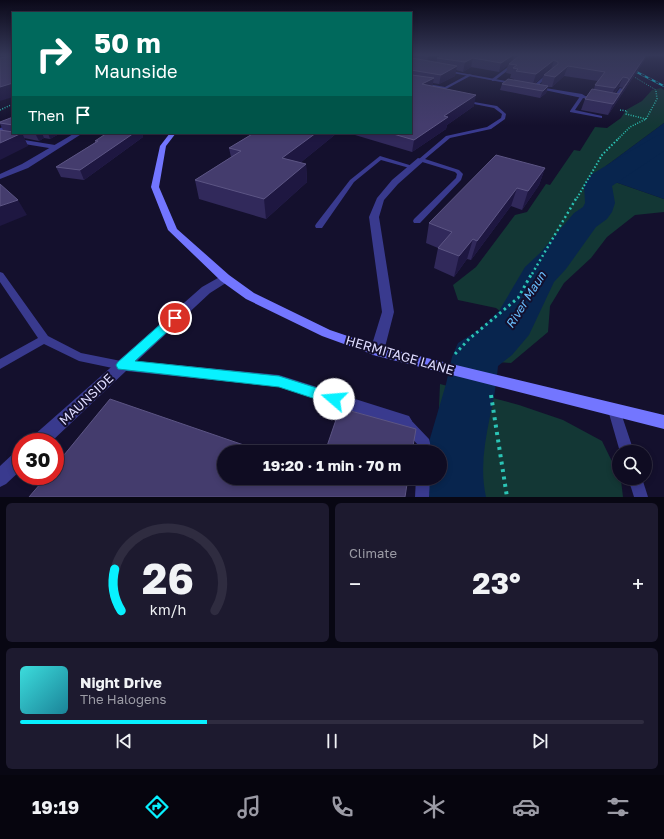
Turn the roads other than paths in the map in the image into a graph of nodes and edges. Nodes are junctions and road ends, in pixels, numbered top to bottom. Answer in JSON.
{"nodes":[{"id":1,"x":466,"y":78,"type":"edge"},
{"id":2,"x":483,"y":78,"type":"edge"},
{"id":3,"x":496,"y":78,"type":"edge"},
{"id":4,"x":545,"y":78,"type":"edge"},
{"id":5,"x":493,"y":80,"type":"junction"},
{"id":6,"x":412,"y":82,"type":"edge"},
{"id":7,"x":521,"y":85,"type":"edge"},
{"id":8,"x":528,"y":86,"type":"edge"},
{"id":9,"x":534,"y":88,"type":"junction"},
{"id":10,"x":621,"y":89,"type":"edge"},
{"id":11,"x":582,"y":96,"type":"junction"},
{"id":12,"x":598,"y":99,"type":"edge"},
{"id":13,"x":605,"y":101,"type":"edge"},
{"id":14,"x":476,"y":103,"type":"edge"},
{"id":15,"x":600,"y":117,"type":"dead end"},
{"id":16,"x":12,"y":125,"type":"edge"},
{"id":17,"x":0,"y":130,"type":"edge"},
{"id":18,"x":78,"y":134,"type":"edge"},
{"id":19,"x":172,"y":134,"type":"edge"},
{"id":20,"x":0,"y":138,"type":"edge"},
{"id":21,"x":55,"y":147,"type":"junction"},
{"id":22,"x":417,"y":163,"type":"junction"},
{"id":23,"x":0,"y":177,"type":"edge"},
{"id":24,"x":417,"y":221,"type":"dead end"},
{"id":25,"x":319,"y":226,"type":"dead end"},
{"id":26,"x":0,"y":275,"type":"edge"},
{"id":27,"x":225,"y":278,"type":"junction"},
{"id":28,"x":44,"y":339,"type":"junction"},
{"id":29,"x":377,"y":351,"type":"junction"},
{"id":30,"x":0,"y":364,"type":"edge"},
{"id":31,"x":122,"y":365,"type":"junction"},
{"id":32,"x":614,"y":410,"type":"junction"},
{"id":33,"x":404,"y":421,"type":"joint"},
{"id":34,"x":664,"y":422,"type":"edge"},
{"id":35,"x":49,"y":433,"type":"edge"},
{"id":36,"x":424,"y":445,"type":"edge"},
{"id":37,"x":625,"y":445,"type":"edge"},
{"id":38,"x":12,"y":467,"type":"edge"},
{"id":39,"x":0,"y":478,"type":"edge"},
{"id":40,"x":423,"y":485,"type":"edge"},
{"id":41,"x":637,"y":485,"type":"edge"},
{"id":42,"x":422,"y":497,"type":"edge"},
{"id":43,"x":641,"y":497,"type":"edge"}],
"edges":[{"from":1,"to":6,"type":"lane"},
{"from":2,"to":5,"type":"street"},
{"from":3,"to":5,"type":"lane"},
{"from":4,"to":9,"type":"lane"},
{"from":5,"to":7,"type":"street"},
{"from":8,"to":9,"type":"street"},
{"from":9,"to":11,"type":"street"},
{"from":10,"to":13,"type":"lane"},
{"from":11,"to":12,"type":"lane"},
{"from":11,"to":15,"type":"lane"},
{"from":14,"to":22,"type":"lane"},
{"from":16,"to":17,"type":"lane"},
{"from":18,"to":21,"type":"street"},
{"from":19,"to":27,"type":"street","name":"HERMITAGE LANE"},
{"from":20,"to":21,"type":"lane"},
{"from":21,"to":23,"type":"street"},
{"from":22,"to":24,"type":"lane"},
{"from":22,"to":25,"type":"lane"},
{"from":22,"to":29,"type":"street"},
{"from":26,"to":28,"type":"lane"},
{"from":27,"to":29,"type":"street","name":"HERMITAGE LANE"},
{"from":27,"to":31,"type":"street","name":"MAUNSIDE"},
{"from":28,"to":30,"type":"lane"},
{"from":28,"to":31,"type":"lane"},
{"from":29,"to":32,"type":"street","name":"HERMITAGE LANE"},
{"from":31,"to":33,"type":"street"},
{"from":31,"to":35,"type":"street","name":"MAUNSIDE"},
{"from":32,"to":34,"type":"street","name":"HERMITAGE LANE"},
{"from":32,"to":37,"type":"lane"},
{"from":33,"to":36,"type":"lane"},
{"from":38,"to":39,"type":"street"},
{"from":40,"to":42,"type":"lane"},
{"from":41,"to":43,"type":"lane"}]}
